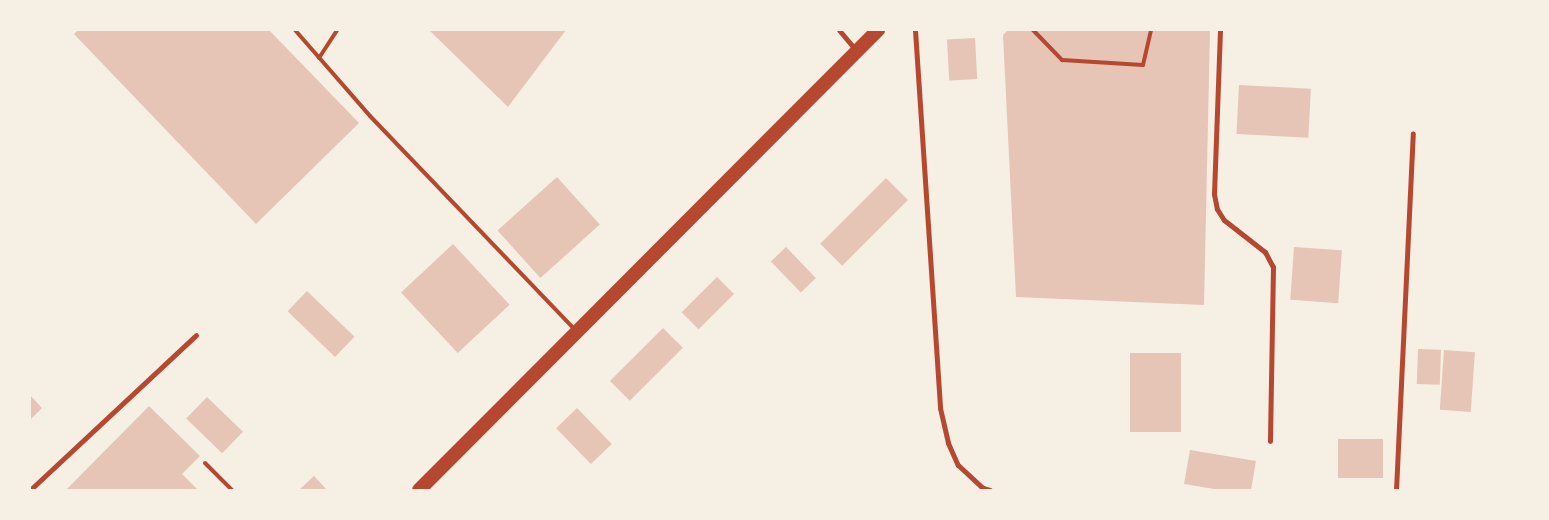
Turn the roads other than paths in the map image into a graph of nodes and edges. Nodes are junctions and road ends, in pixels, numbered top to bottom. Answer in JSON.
{"nodes":[{"id":1,"x":295,"y":30,"type":"edge"},
{"id":2,"x":338,"y":30,"type":"edge"},
{"id":3,"x":839,"y":30,"type":"edge"},
{"id":4,"x":878,"y":30,"type":"edge"},
{"id":5,"x":915,"y":30,"type":"edge"},
{"id":6,"x":1033,"y":30,"type":"edge"},
{"id":7,"x":1151,"y":30,"type":"edge"},
{"id":8,"x":1220,"y":30,"type":"edge"},
{"id":9,"x":857,"y":50,"type":"junction"},
{"id":10,"x":319,"y":58,"type":"junction"},
{"id":11,"x":1413,"y":134,"type":"dead end"},
{"id":12,"x":576,"y":331,"type":"junction"},
{"id":13,"x":196,"y":335,"type":"dead end"},
{"id":14,"x":1270,"y":441,"type":"dead end"},
{"id":15,"x":205,"y":463,"type":"dead end"},
{"id":16,"x":30,"y":490,"type":"edge"},
{"id":17,"x":232,"y":490,"type":"edge"},
{"id":18,"x":418,"y":490,"type":"edge"},
{"id":19,"x":990,"y":490,"type":"edge"},
{"id":20,"x":1396,"y":490,"type":"edge"}],
"edges":[{"from":1,"to":10,"type":"lane"},
{"from":2,"to":10,"type":"lane"},
{"from":3,"to":9,"type":"street"},
{"from":4,"to":9,"type":"highway"},
{"from":5,"to":19,"type":"street"},
{"from":6,"to":7,"type":"lane"},
{"from":8,"to":14,"type":"street"},
{"from":9,"to":12,"type":"highway"},
{"from":10,"to":12,"type":"lane"},
{"from":11,"to":20,"type":"street"},
{"from":12,"to":18,"type":"highway"},
{"from":13,"to":16,"type":"street"},
{"from":15,"to":17,"type":"lane"}]}
